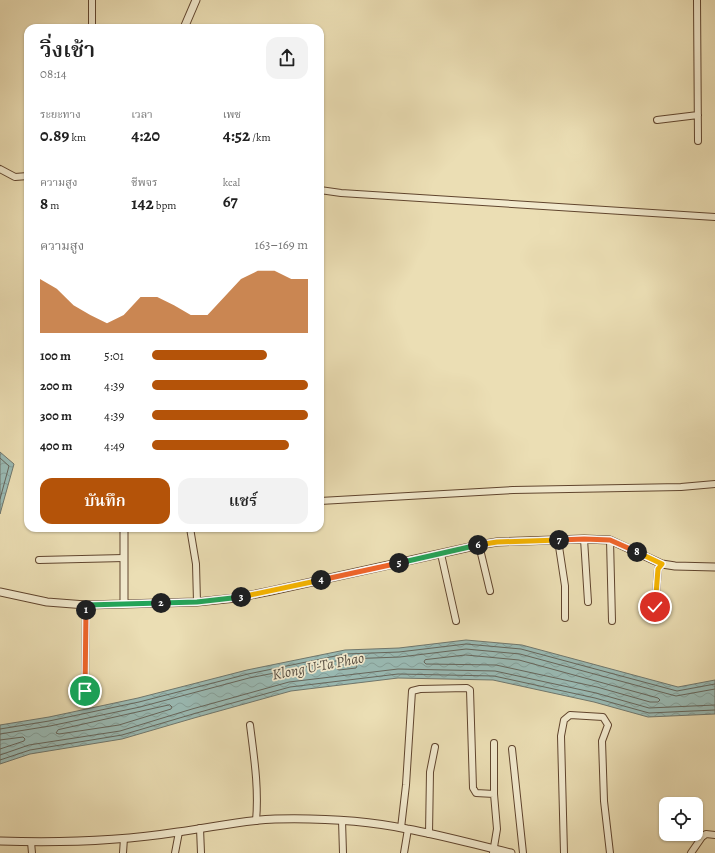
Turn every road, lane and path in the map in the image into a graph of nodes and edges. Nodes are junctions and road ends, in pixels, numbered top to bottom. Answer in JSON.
{"nodes":[{"id":1,"x":92,"y":0,"type":"edge"},
{"id":2,"x":196,"y":0,"type":"edge"},
{"id":3,"x":697,"y":0,"type":"edge"},
{"id":4,"x":92,"y":24,"type":"edge"},
{"id":5,"x":186,"y":24,"type":"edge"},
{"id":6,"x":698,"y":114,"type":"junction"},
{"id":7,"x":657,"y":120,"type":"dead end"},
{"id":8,"x":698,"y":141,"type":"dead end"},
{"id":9,"x":0,"y":169,"type":"edge"},
{"id":10,"x":24,"y":176,"type":"edge"},
{"id":11,"x":324,"y":191,"type":"edge"},
{"id":12,"x":715,"y":217,"type":"edge"},
{"id":13,"x":715,"y":484,"type":"edge"},
{"id":14,"x":324,"y":500,"type":"edge"},
{"id":15,"x":124,"y":532,"type":"edge"},
{"id":16,"x":191,"y":532,"type":"edge"},
{"id":17,"x":584,"y":539,"type":"junction"},
{"id":18,"x":558,"y":540,"type":"junction"},
{"id":19,"x":610,"y":540,"type":"junction"},
{"id":20,"x":479,"y":545,"type":"junction"},
{"id":21,"x":441,"y":554,"type":"junction"},
{"id":22,"x":124,"y":558,"type":"junction"},
{"id":23,"x":39,"y":560,"type":"dead end"},
{"id":24,"x":662,"y":564,"type":"junction"},
{"id":25,"x":715,"y":567,"type":"edge"},
{"id":26,"x":490,"y":591,"type":"dead end"},
{"id":27,"x":0,"y":592,"type":"edge"},
{"id":28,"x":197,"y":602,"type":"junction"},
{"id":29,"x":588,"y":602,"type":"dead end"},
{"id":30,"x":124,"y":603,"type":"junction"},
{"id":31,"x":86,"y":605,"type":"junction"},
{"id":32,"x":655,"y":607,"type":"dead end"},
{"id":33,"x":565,"y":618,"type":"dead end"},
{"id":34,"x":612,"y":620,"type":"dead end"},
{"id":35,"x":456,"y":621,"type":"dead end"},
{"id":36,"x":85,"y":691,"type":"dead end"},
{"id":37,"x":250,"y":725,"type":"dead end"},
{"id":38,"x":494,"y":743,"type":"dead end"},
{"id":39,"x":435,"y":747,"type":"dead end"},
{"id":40,"x":512,"y":749,"type":"dead end"},
{"id":41,"x":494,"y":794,"type":"junction"},
{"id":42,"x":342,"y":820,"type":"junction"},
{"id":43,"x":256,"y":821,"type":"junction"},
{"id":44,"x":200,"y":828,"type":"junction"},
{"id":45,"x":404,"y":828,"type":"junction"},
{"id":46,"x":179,"y":832,"type":"junction"},
{"id":47,"x":429,"y":834,"type":"junction"},
{"id":48,"x":715,"y":835,"type":"edge"},
{"id":49,"x":124,"y":838,"type":"junction"},
{"id":50,"x":0,"y":841,"type":"edge"},
{"id":51,"x":31,"y":842,"type":"junction"},
{"id":52,"x":493,"y":851,"type":"edge"},
{"id":53,"x":32,"y":853,"type":"edge"},
{"id":54,"x":123,"y":853,"type":"edge"},
{"id":55,"x":175,"y":853,"type":"edge"},
{"id":56,"x":201,"y":853,"type":"edge"},
{"id":57,"x":343,"y":853,"type":"edge"},
{"id":58,"x":404,"y":853,"type":"edge"},
{"id":59,"x":511,"y":853,"type":"edge"},
{"id":60,"x":523,"y":853,"type":"edge"},
{"id":61,"x":564,"y":853,"type":"edge"},
{"id":62,"x":610,"y":853,"type":"edge"},
{"id":63,"x":691,"y":853,"type":"edge"}],
"edges":[{"from":1,"to":4,"type":"street"},
{"from":2,"to":5,"type":"street"},
{"from":3,"to":6,"type":"street"},
{"from":6,"to":7,"type":"street"},
{"from":6,"to":8,"type":"street"},
{"from":9,"to":10,"type":"street"},
{"from":11,"to":12,"type":"street"},
{"from":13,"to":14,"type":"street"},
{"from":15,"to":22,"type":"street"},
{"from":16,"to":28,"type":"street"},
{"from":17,"to":18,"type":"street"},
{"from":17,"to":19,"type":"street"},
{"from":17,"to":29,"type":"street"},
{"from":18,"to":20,"type":"street"},
{"from":18,"to":33,"type":"street"},
{"from":19,"to":24,"type":"street"},
{"from":19,"to":34,"type":"street"},
{"from":20,"to":21,"type":"street"},
{"from":20,"to":26,"type":"street"},
{"from":21,"to":28,"type":"street"},
{"from":21,"to":35,"type":"street"},
{"from":22,"to":23,"type":"street"},
{"from":22,"to":30,"type":"street"},
{"from":24,"to":25,"type":"street"},
{"from":24,"to":32,"type":"street"},
{"from":27,"to":31,"type":"street"},
{"from":28,"to":30,"type":"street"},
{"from":30,"to":31,"type":"street"},
{"from":31,"to":36,"type":"street"},
{"from":37,"to":43,"type":"street"},
{"from":38,"to":41,"type":"street"},
{"from":39,"to":47,"type":"street"},
{"from":40,"to":60,"type":"street"},
{"from":41,"to":45,"type":"street"},
{"from":41,"to":52,"type":"street"},
{"from":42,"to":43,"type":"street"},
{"from":42,"to":45,"type":"street"},
{"from":42,"to":57,"type":"street"},
{"from":43,"to":44,"type":"street"},
{"from":44,"to":46,"type":"street"},
{"from":44,"to":56,"type":"street"},
{"from":45,"to":47,"type":"street"},
{"from":45,"to":58,"type":"street"},
{"from":46,"to":49,"type":"street"},
{"from":46,"to":55,"type":"street"},
{"from":47,"to":52,"type":"street"},
{"from":48,"to":63,"type":"street"},
{"from":49,"to":51,"type":"street"},
{"from":49,"to":54,"type":"street"},
{"from":50,"to":51,"type":"street"},
{"from":51,"to":53,"type":"street"},
{"from":52,"to":59,"type":"street"},
{"from":61,"to":62,"type":"street"}]}
